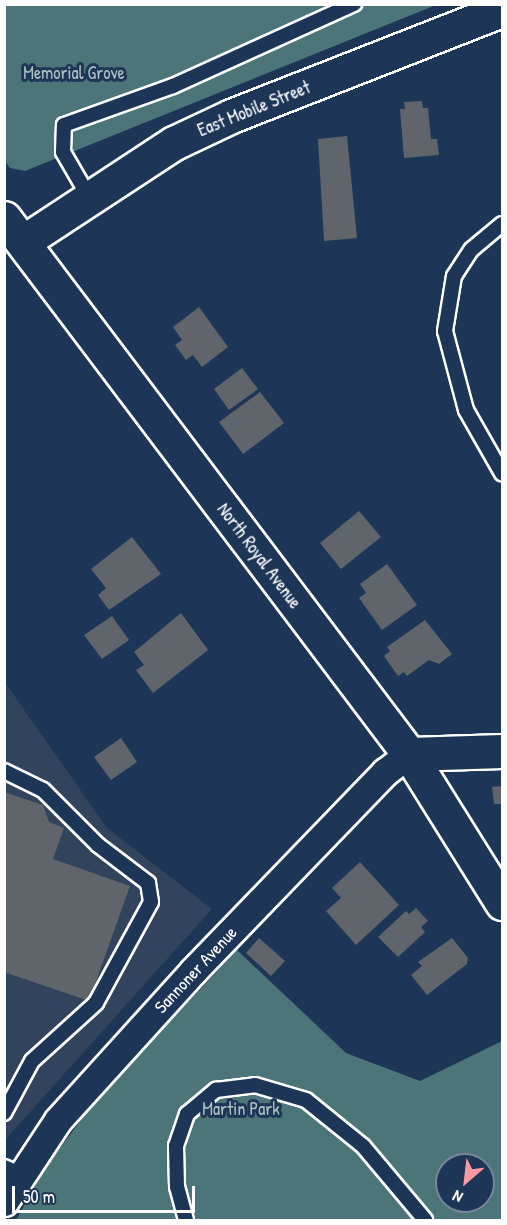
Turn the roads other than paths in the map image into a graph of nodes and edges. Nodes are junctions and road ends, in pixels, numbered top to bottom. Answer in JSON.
{"nodes":[{"id":1,"x":354,"y":4,"type":"edge"},
{"id":2,"x":502,"y":10,"type":"edge"},
{"id":3,"x":89,"y":197,"type":"junction"},
{"id":4,"x":502,"y":224,"type":"edge"},
{"id":5,"x":14,"y":230,"type":"edge"},
{"id":6,"x":502,"y":473,"type":"edge"},
{"id":7,"x":502,"y":751,"type":"edge"},
{"id":8,"x":409,"y":754,"type":"junction"},
{"id":9,"x":4,"y":771,"type":"edge"},
{"id":10,"x":502,"y":903,"type":"edge"},
{"id":11,"x":4,"y":1113,"type":"edge"},
{"id":12,"x":12,"y":1170,"type":"edge"},
{"id":13,"x":4,"y":1202,"type":"edge"},
{"id":14,"x":186,"y":1221,"type":"edge"},
{"id":15,"x":425,"y":1221,"type":"edge"}],
"edges":[{"from":1,"to":3,"type":"lane"},
{"from":2,"to":3,"type":"street","name":"East Mobile Street"},
{"from":3,"to":5,"type":"street","name":"East Mobile Street"},
{"from":4,"to":6,"type":"lane"},
{"from":5,"to":8,"type":"street","name":"North Royal Avenue"},
{"from":7,"to":8,"type":"street"},
{"from":8,"to":10,"type":"street","name":"North Royal Avenue"},
{"from":8,"to":12,"type":"street","name":"Sannoner Avenue"},
{"from":9,"to":11,"type":"lane"},
{"from":12,"to":13,"type":"street","name":"Sannoner Avenue"},
{"from":14,"to":15,"type":"lane"}]}
